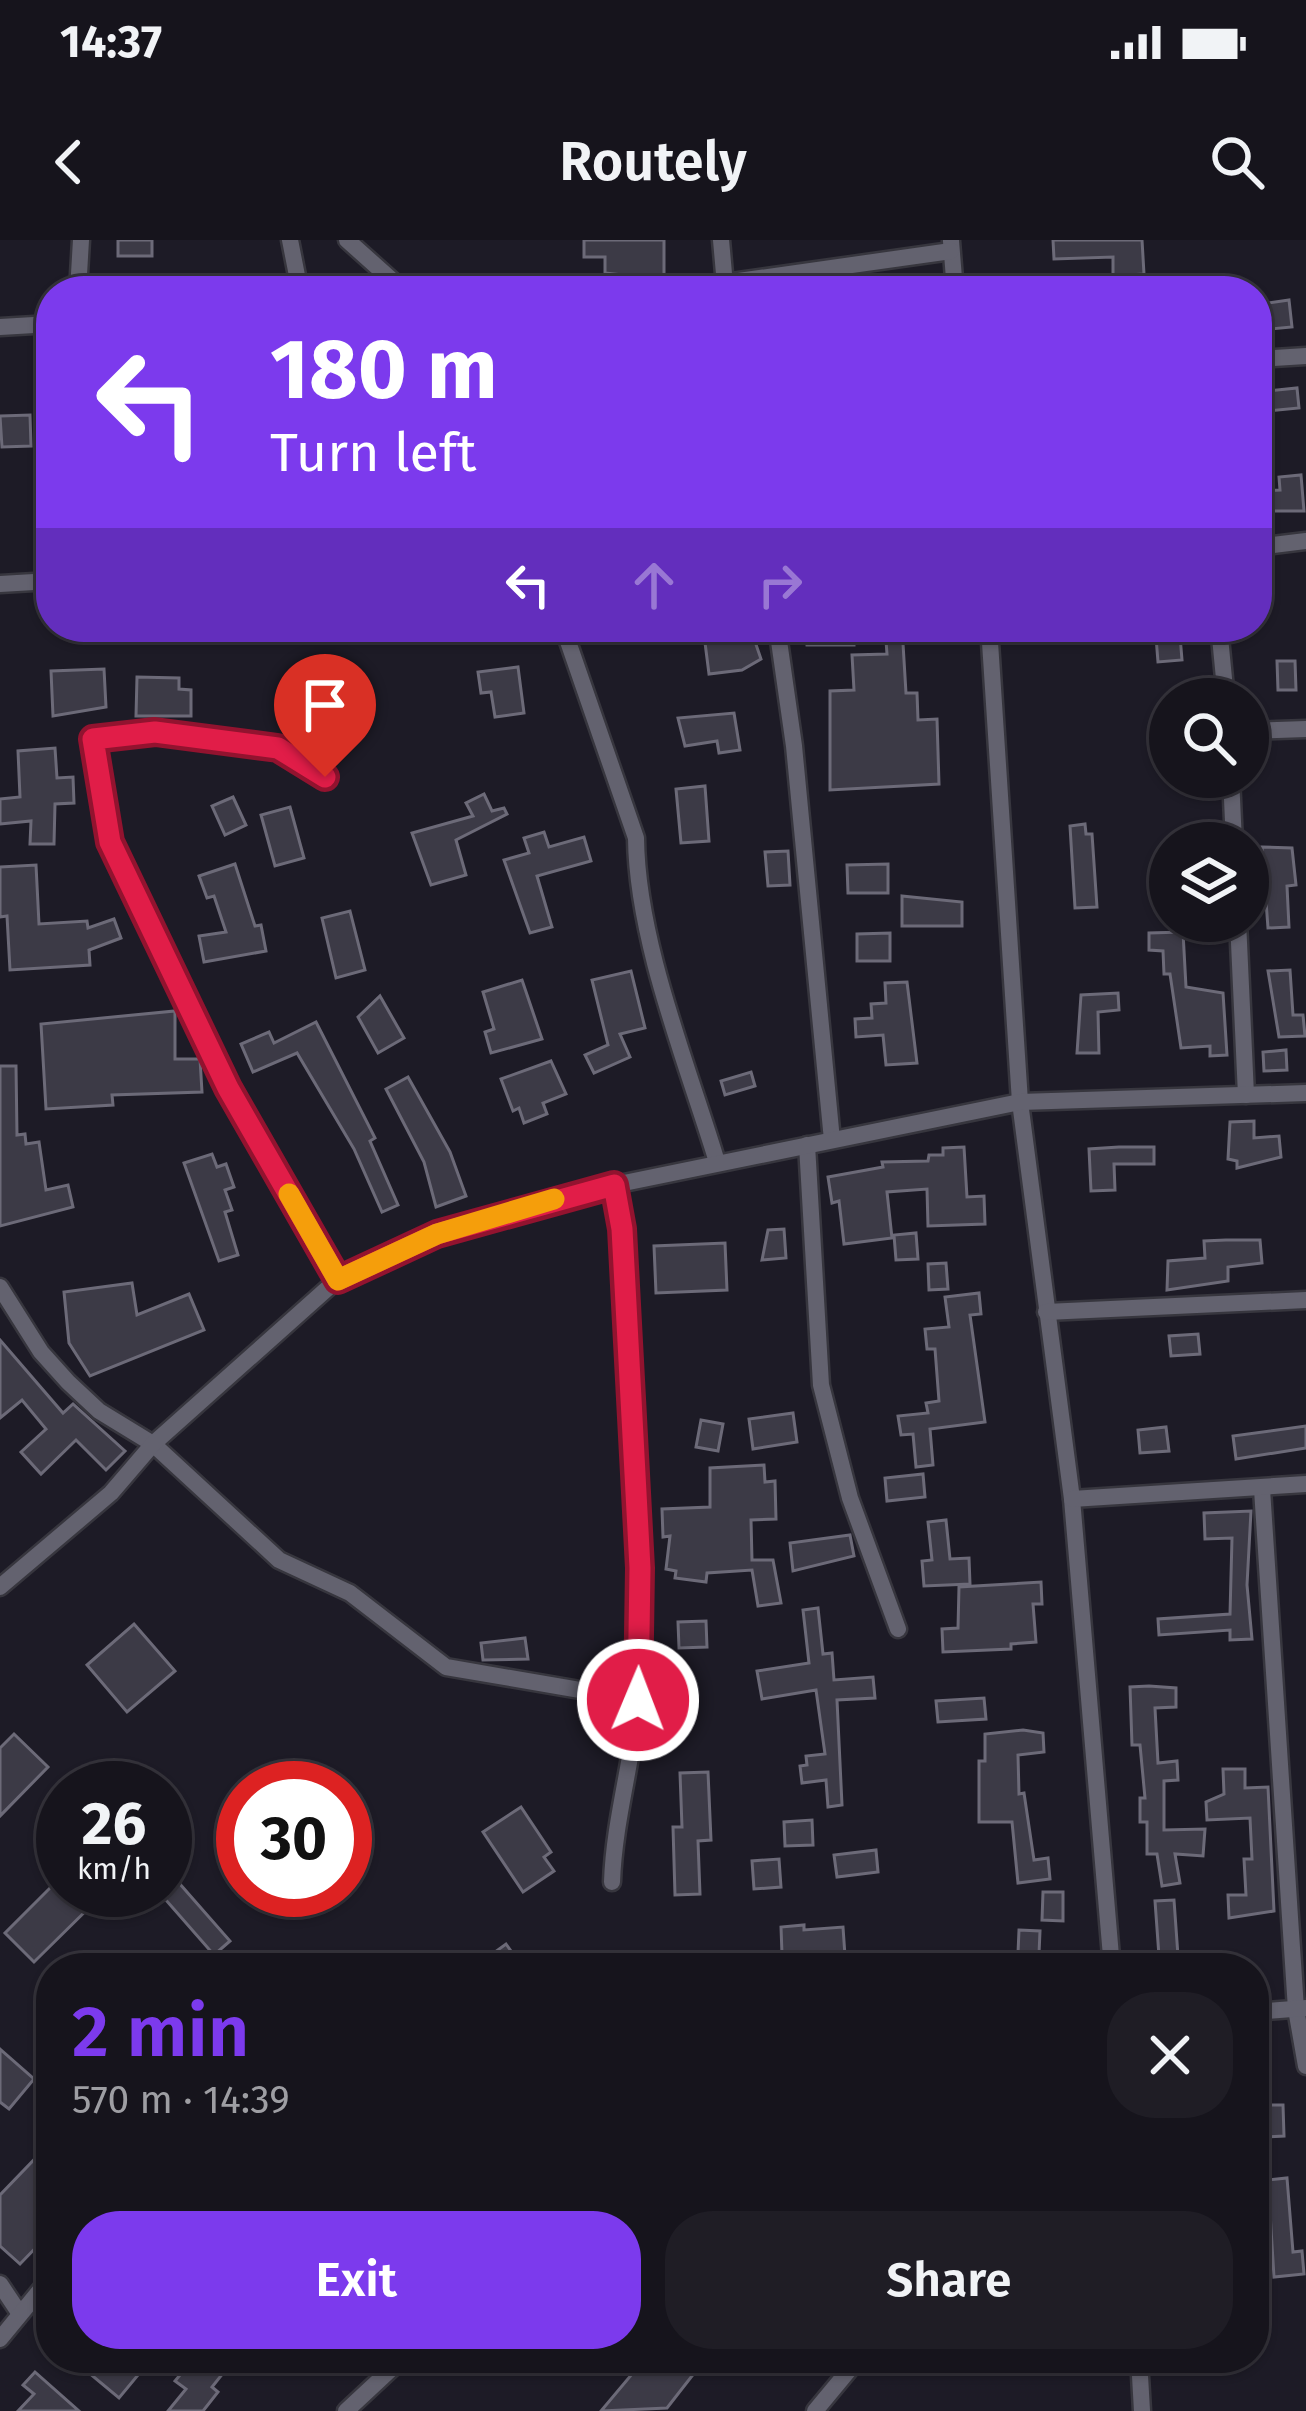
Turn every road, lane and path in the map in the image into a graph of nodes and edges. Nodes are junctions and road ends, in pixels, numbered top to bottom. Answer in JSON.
{"nodes":[{"id":1,"x":82,"y":240,"type":"edge"},
{"id":2,"x":290,"y":240,"type":"edge"},
{"id":3,"x":346,"y":240,"type":"edge"},
{"id":4,"x":721,"y":240,"type":"edge"},
{"id":5,"x":951,"y":246,"type":"edge"},
{"id":6,"x":79,"y":276,"type":"edge"},
{"id":7,"x":297,"y":276,"type":"edge"},
{"id":8,"x":387,"y":276,"type":"edge"},
{"id":9,"x":729,"y":276,"type":"edge"},
{"id":10,"x":786,"y":276,"type":"edge"},
{"id":11,"x":954,"y":276,"type":"edge"},
{"id":12,"x":36,"y":325,"type":"edge"},
{"id":13,"x":0,"y":327,"type":"edge"},
{"id":14,"x":1306,"y":356,"type":"edge"},
{"id":15,"x":1272,"y":358,"type":"edge"},
{"id":16,"x":1306,"y":542,"type":"edge"},
{"id":17,"x":1272,"y":545,"type":"edge"},
{"id":18,"x":36,"y":582,"type":"edge"},
{"id":19,"x":0,"y":584,"type":"edge"},
{"id":20,"x":568,"y":642,"type":"edge"},
{"id":21,"x":779,"y":642,"type":"edge"},
{"id":22,"x":990,"y":642,"type":"edge"},
{"id":23,"x":1221,"y":642,"type":"edge"},
{"id":24,"x":1224,"y":678,"type":"edge"},
{"id":25,"x":1306,"y":729,"type":"edge"},
{"id":26,"x":1269,"y":730,"type":"edge"},
{"id":27,"x":325,"y":777,"type":"dead end"},
{"id":28,"x":1239,"y":942,"type":"edge"},
{"id":29,"x":1306,"y":1093,"type":"edge"},
{"id":30,"x":1246,"y":1095,"type":"junction"},
{"id":31,"x":1019,"y":1102,"type":"junction"},
{"id":32,"x":832,"y":1140,"type":"junction"},
{"id":33,"x":807,"y":1144,"type":"junction"},
{"id":34,"x":717,"y":1162,"type":"junction"},
{"id":35,"x":614,"y":1185,"type":"junction"},
{"id":36,"x":338,"y":1280,"type":"junction"},
{"id":37,"x":0,"y":1287,"type":"edge"},
{"id":38,"x":1306,"y":1300,"type":"edge"},
{"id":39,"x":1046,"y":1312,"type":"junction"},
{"id":40,"x":153,"y":1444,"type":"junction"},
{"id":41,"x":1306,"y":1484,"type":"edge"},
{"id":42,"x":1262,"y":1489,"type":"junction"},
{"id":43,"x":1072,"y":1499,"type":"junction"},
{"id":44,"x":0,"y":1587,"type":"edge"},
{"id":45,"x":898,"y":1629,"type":"dead end"},
{"id":46,"x":638,"y":1700,"type":"junction"},
{"id":47,"x":612,"y":1882,"type":"dead end"},
{"id":48,"x":1111,"y":1953,"type":"edge"},
{"id":49,"x":1301,"y":2009,"type":"edge"},
{"id":50,"x":1269,"y":2011,"type":"edge"},
{"id":51,"x":1306,"y":2066,"type":"edge"},
{"id":52,"x":0,"y":2284,"type":"edge"},
{"id":53,"x":36,"y":2295,"type":"edge"},
{"id":54,"x":20,"y":2314,"type":"junction"},
{"id":55,"x":0,"y":2339,"type":"edge"},
{"id":56,"x":387,"y":2373,"type":"edge"},
{"id":57,"x":847,"y":2373,"type":"edge"},
{"id":58,"x":1140,"y":2373,"type":"edge"},
{"id":59,"x":346,"y":2411,"type":"edge"},
{"id":60,"x":814,"y":2411,"type":"edge"},
{"id":61,"x":1142,"y":2411,"type":"edge"}],
"edges":[{"from":1,"to":6,"type":"street"},
{"from":2,"to":7,"type":"street"},
{"from":3,"to":8,"type":"street"},
{"from":4,"to":9,"type":"street"},
{"from":5,"to":10,"type":"street"},
{"from":5,"to":11,"type":"street"},
{"from":12,"to":13,"type":"street"},
{"from":14,"to":15,"type":"street"},
{"from":16,"to":17,"type":"street"},
{"from":18,"to":19,"type":"street"},
{"from":20,"to":34,"type":"street"},
{"from":21,"to":32,"type":"street"},
{"from":22,"to":31,"type":"street"},
{"from":23,"to":24,"type":"street"},
{"from":25,"to":26,"type":"street"},
{"from":27,"to":36,"type":"street"},
{"from":28,"to":30,"type":"street"},
{"from":29,"to":30,"type":"street"},
{"from":30,"to":31,"type":"street"},
{"from":31,"to":32,"type":"street"},
{"from":31,"to":39,"type":"street"},
{"from":32,"to":33,"type":"street"},
{"from":33,"to":34,"type":"street"},
{"from":33,"to":45,"type":"street"},
{"from":34,"to":35,"type":"street"},
{"from":35,"to":36,"type":"street"},
{"from":35,"to":46,"type":"street"},
{"from":36,"to":40,"type":"street"},
{"from":37,"to":40,"type":"street"},
{"from":38,"to":39,"type":"street"},
{"from":39,"to":43,"type":"street"},
{"from":40,"to":44,"type":"street"},
{"from":40,"to":46,"type":"street"},
{"from":41,"to":42,"type":"street"},
{"from":42,"to":43,"type":"street"},
{"from":42,"to":49,"type":"street"},
{"from":43,"to":48,"type":"street"},
{"from":46,"to":47,"type":"street"},
{"from":49,"to":50,"type":"street"},
{"from":49,"to":51,"type":"street"},
{"from":52,"to":54,"type":"street"},
{"from":53,"to":54,"type":"street"},
{"from":54,"to":55,"type":"street"},
{"from":56,"to":59,"type":"street"},
{"from":57,"to":60,"type":"street"},
{"from":58,"to":61,"type":"street"}]}
